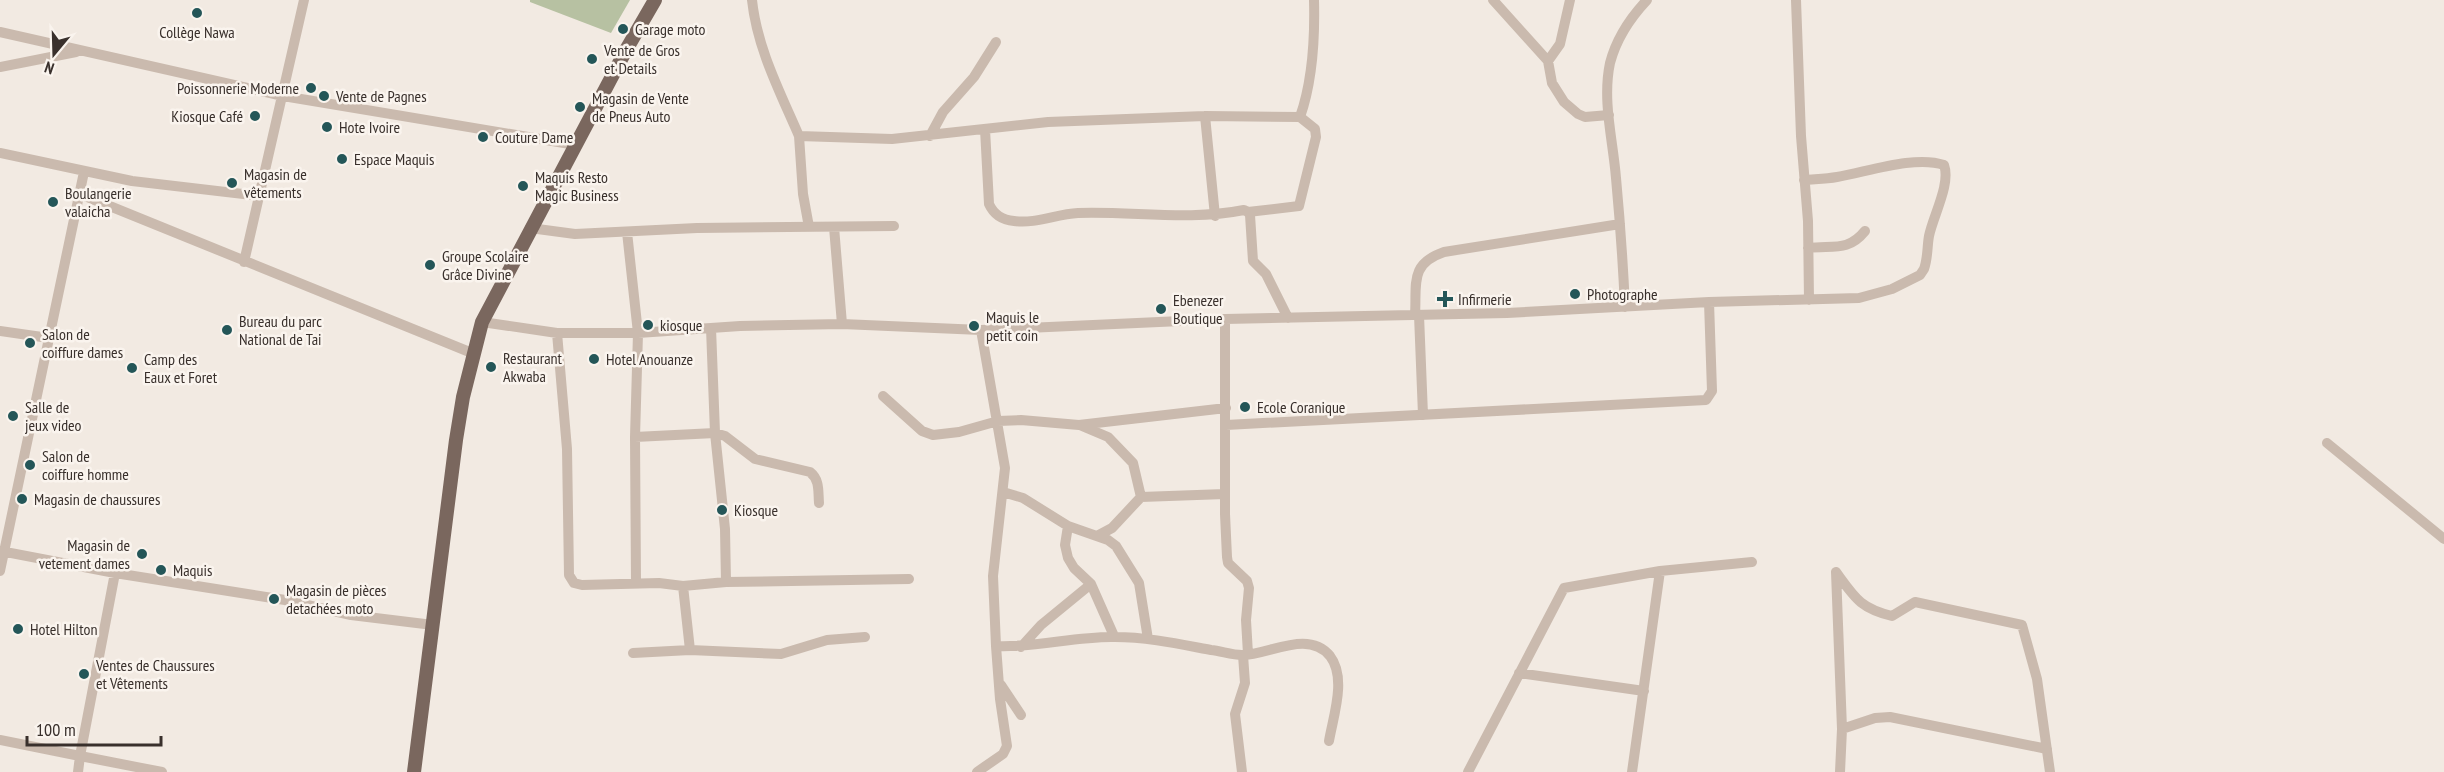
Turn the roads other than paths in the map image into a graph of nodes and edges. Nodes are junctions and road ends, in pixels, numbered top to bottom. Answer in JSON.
{"nodes":[{"id":1,"x":304,"y":0,"type":"edge"},
{"id":2,"x":655,"y":0,"type":"edge"},
{"id":3,"x":752,"y":0,"type":"edge"},
{"id":4,"x":1314,"y":0,"type":"edge"},
{"id":5,"x":1493,"y":0,"type":"edge"},
{"id":6,"x":1570,"y":0,"type":"edge"},
{"id":7,"x":1796,"y":0,"type":"edge"},
{"id":8,"x":1640,"y":3,"type":"edge"},
{"id":9,"x":0,"y":32,"type":"edge"},
{"id":10,"x":996,"y":42,"type":"dead end"},
{"id":11,"x":79,"y":51,"type":"junction"},
{"id":12,"x":1548,"y":61,"type":"junction"},
{"id":13,"x":0,"y":67,"type":"edge"},
{"id":14,"x":283,"y":96,"type":"junction"},
{"id":15,"x":1609,"y":115,"type":"junction"},
{"id":16,"x":1205,"y":116,"type":"junction"},
{"id":17,"x":1300,"y":117,"type":"junction"},
{"id":18,"x":985,"y":129,"type":"junction"},
{"id":19,"x":799,"y":136,"type":"junction"},
{"id":20,"x":930,"y":136,"type":"junction"},
{"id":21,"x":576,"y":145,"type":"junction"},
{"id":22,"x":0,"y":153,"type":"edge"},
{"id":23,"x":84,"y":172,"type":"junction"},
{"id":24,"x":1804,"y":180,"type":"junction"},
{"id":25,"x":80,"y":194,"type":"junction"},
{"id":26,"x":260,"y":196,"type":"junction"},
{"id":27,"x":1248,"y":212,"type":"junction"},
{"id":28,"x":1215,"y":216,"type":"junction"},
{"id":29,"x":1620,"y":224,"type":"junction"},
{"id":30,"x":894,"y":226,"type":"dead end"},
{"id":31,"x":809,"y":227,"type":"junction"},
{"id":32,"x":834,"y":227,"type":"junction"},
{"id":33,"x":530,"y":228,"type":"junction"},
{"id":34,"x":1865,"y":231,"type":"dead end"},
{"id":35,"x":627,"y":232,"type":"junction"},
{"id":36,"x":1808,"y":248,"type":"junction"},
{"id":37,"x":244,"y":262,"type":"junction"},
{"id":38,"x":1809,"y":300,"type":"junction"},
{"id":39,"x":1709,"y":302,"type":"junction"},
{"id":40,"x":1625,"y":307,"type":"junction"},
{"id":41,"x":1417,"y":315,"type":"junction"},
{"id":42,"x":1288,"y":318,"type":"junction"},
{"id":43,"x":1225,"y":320,"type":"junction"},
{"id":44,"x":482,"y":322,"type":"junction"},
{"id":45,"x":842,"y":324,"type":"junction"},
{"id":46,"x":711,"y":328,"type":"junction"},
{"id":47,"x":981,"y":330,"type":"junction"},
{"id":48,"x":0,"y":331,"type":"edge"},
{"id":49,"x":557,"y":333,"type":"junction"},
{"id":50,"x":638,"y":333,"type":"junction"},
{"id":51,"x":49,"y":338,"type":"junction"},
{"id":52,"x":472,"y":353,"type":"junction"},
{"id":53,"x":883,"y":396,"type":"dead end"},
{"id":54,"x":1226,"y":408,"type":"junction"},
{"id":55,"x":1423,"y":415,"type":"junction"},
{"id":56,"x":998,"y":421,"type":"junction"},
{"id":57,"x":1226,"y":424,"type":"junction"},
{"id":58,"x":1079,"y":425,"type":"junction"},
{"id":59,"x":715,"y":433,"type":"junction"},
{"id":60,"x":635,"y":437,"type":"junction"},
{"id":61,"x":2327,"y":443,"type":"dead end"},
{"id":62,"x":1003,"y":492,"type":"junction"},
{"id":63,"x":1225,"y":494,"type":"junction"},
{"id":64,"x":1142,"y":497,"type":"junction"},
{"id":65,"x":819,"y":503,"type":"dead end"},
{"id":66,"x":1068,"y":526,"type":"junction"},
{"id":67,"x":1098,"y":536,"type":"junction"},
{"id":68,"x":2444,"y":539,"type":"edge"},
{"id":69,"x":2,"y":551,"type":"edge"},
{"id":70,"x":1752,"y":562,"type":"dead end"},
{"id":71,"x":0,"y":571,"type":"edge"},
{"id":72,"x":1660,"y":571,"type":"junction"},
{"id":73,"x":115,"y":573,"type":"junction"},
{"id":74,"x":909,"y":579,"type":"dead end"},
{"id":75,"x":726,"y":582,"type":"junction"},
{"id":76,"x":636,"y":583,"type":"junction"},
{"id":77,"x":1091,"y":584,"type":"junction"},
{"id":78,"x":683,"y":586,"type":"junction"},
{"id":79,"x":433,"y":625,"type":"junction"},
{"id":80,"x":1114,"y":636,"type":"junction"},
{"id":81,"x":865,"y":637,"type":"dead end"},
{"id":82,"x":1148,"y":639,"type":"junction"},
{"id":83,"x":996,"y":646,"type":"junction"},
{"id":84,"x":1021,"y":647,"type":"junction"},
{"id":85,"x":690,"y":650,"type":"junction"},
{"id":86,"x":633,"y":653,"type":"dead end"},
{"id":87,"x":1246,"y":654,"type":"junction"},
{"id":88,"x":1519,"y":673,"type":"junction"},
{"id":89,"x":1000,"y":683,"type":"junction"},
{"id":90,"x":1644,"y":691,"type":"junction"},
{"id":91,"x":1021,"y":715,"type":"dead end"},
{"id":92,"x":1842,"y":729,"type":"junction"},
{"id":93,"x":0,"y":740,"type":"edge"},
{"id":94,"x":1329,"y":741,"type":"dead end"},
{"id":95,"x":2047,"y":749,"type":"junction"},
{"id":96,"x":80,"y":756,"type":"junction"},
{"id":97,"x":78,"y":772,"type":"edge"},
{"id":98,"x":162,"y":772,"type":"edge"},
{"id":99,"x":414,"y":772,"type":"edge"},
{"id":100,"x":976,"y":772,"type":"edge"},
{"id":101,"x":1242,"y":772,"type":"edge"},
{"id":102,"x":1468,"y":772,"type":"edge"},
{"id":103,"x":1632,"y":772,"type":"edge"},
{"id":104,"x":1840,"y":772,"type":"edge"},
{"id":105,"x":2050,"y":772,"type":"edge"}],
"edges":[{"from":1,"to":14,"type":"street"},
{"from":2,"to":21,"type":"main road"},
{"from":3,"to":19,"type":"street"},
{"from":4,"to":17,"type":"street"},
{"from":5,"to":12,"type":"street"},
{"from":6,"to":12,"type":"street"},
{"from":7,"to":24,"type":"street"},
{"from":8,"to":15,"type":"street"},
{"from":9,"to":11,"type":"street"},
{"from":10,"to":20,"type":"street"},
{"from":11,"to":13,"type":"street"},
{"from":11,"to":14,"type":"street"},
{"from":12,"to":15,"type":"street"},
{"from":14,"to":21,"type":"street"},
{"from":14,"to":26,"type":"street"},
{"from":15,"to":29,"type":"street"},
{"from":16,"to":17,"type":"street"},
{"from":16,"to":18,"type":"street"},
{"from":16,"to":28,"type":"street"},
{"from":17,"to":27,"type":"street"},
{"from":18,"to":20,"type":"street"},
{"from":18,"to":28,"type":"street"},
{"from":19,"to":20,"type":"street"},
{"from":19,"to":31,"type":"street"},
{"from":21,"to":33,"type":"main road"},
{"from":22,"to":23,"type":"street"},
{"from":23,"to":25,"type":"street"},
{"from":23,"to":26,"type":"street"},
{"from":24,"to":36,"type":"street"},
{"from":24,"to":38,"type":"street"},
{"from":25,"to":37,"type":"street"},
{"from":25,"to":51,"type":"street"},
{"from":26,"to":37,"type":"street"},
{"from":27,"to":28,"type":"street"},
{"from":27,"to":42,"type":"street"},
{"from":29,"to":40,"type":"street"},
{"from":29,"to":41,"type":"street"},
{"from":30,"to":32,"type":"street"},
{"from":31,"to":32,"type":"street"},
{"from":31,"to":35,"type":"street"},
{"from":32,"to":45,"type":"street"},
{"from":33,"to":35,"type":"street"},
{"from":33,"to":44,"type":"main road"},
{"from":34,"to":36,"type":"street"},
{"from":35,"to":50,"type":"street"},
{"from":36,"to":38,"type":"street"},
{"from":37,"to":52,"type":"street"},
{"from":38,"to":39,"type":"street"},
{"from":39,"to":40,"type":"street"},
{"from":39,"to":55,"type":"street"},
{"from":40,"to":41,"type":"street"},
{"from":41,"to":42,"type":"street"},
{"from":41,"to":55,"type":"street"},
{"from":42,"to":43,"type":"street"},
{"from":43,"to":47,"type":"street"},
{"from":43,"to":54,"type":"street"},
{"from":44,"to":49,"type":"street"},
{"from":44,"to":52,"type":"main road"},
{"from":45,"to":46,"type":"street"},
{"from":45,"to":47,"type":"street"},
{"from":46,"to":50,"type":"street"},
{"from":46,"to":59,"type":"street"},
{"from":47,"to":56,"type":"street"},
{"from":48,"to":51,"type":"street"},
{"from":49,"to":50,"type":"street"},
{"from":49,"to":76,"type":"street"},
{"from":50,"to":60,"type":"street"},
{"from":51,"to":69,"type":"street"},
{"from":52,"to":79,"type":"main road"},
{"from":53,"to":56,"type":"street"},
{"from":54,"to":57,"type":"street"},
{"from":54,"to":58,"type":"street"},
{"from":55,"to":57,"type":"street"},
{"from":56,"to":58,"type":"street"},
{"from":56,"to":62,"type":"street"},
{"from":57,"to":63,"type":"street"},
{"from":58,"to":64,"type":"street"},
{"from":59,"to":60,"type":"street"},
{"from":59,"to":65,"type":"street"},
{"from":59,"to":75,"type":"street"},
{"from":60,"to":76,"type":"street"},
{"from":61,"to":68,"type":"street"},
{"from":62,"to":66,"type":"street"},
{"from":62,"to":83,"type":"street"},
{"from":63,"to":64,"type":"street"},
{"from":63,"to":87,"type":"street"},
{"from":64,"to":67,"type":"street"},
{"from":66,"to":67,"type":"street"},
{"from":66,"to":77,"type":"street"},
{"from":67,"to":82,"type":"street"},
{"from":69,"to":71,"type":"street"},
{"from":69,"to":73,"type":"street"},
{"from":70,"to":72,"type":"street"},
{"from":72,"to":88,"type":"street"},
{"from":72,"to":90,"type":"street"},
{"from":73,"to":79,"type":"street"},
{"from":73,"to":96,"type":"street"},
{"from":74,"to":75,"type":"street"},
{"from":75,"to":78,"type":"street"},
{"from":76,"to":78,"type":"street"},
{"from":77,"to":80,"type":"street"},
{"from":77,"to":84,"type":"street"},
{"from":78,"to":85,"type":"street"},
{"from":79,"to":99,"type":"main road"},
{"from":80,"to":82,"type":"street"},
{"from":80,"to":84,"type":"street"},
{"from":81,"to":85,"type":"street"},
{"from":82,"to":87,"type":"street"},
{"from":83,"to":84,"type":"street"},
{"from":83,"to":89,"type":"street"},
{"from":85,"to":86,"type":"street"},
{"from":87,"to":94,"type":"street"},
{"from":87,"to":101,"type":"street"},
{"from":88,"to":90,"type":"street"},
{"from":88,"to":102,"type":"street"},
{"from":89,"to":91,"type":"street"},
{"from":89,"to":100,"type":"street"},
{"from":90,"to":103,"type":"street"},
{"from":92,"to":95,"type":"street"},
{"from":92,"to":95,"type":"street"},
{"from":92,"to":104,"type":"street"},
{"from":93,"to":96,"type":"street"},
{"from":95,"to":105,"type":"street"},
{"from":96,"to":97,"type":"street"},
{"from":96,"to":98,"type":"street"}]}
